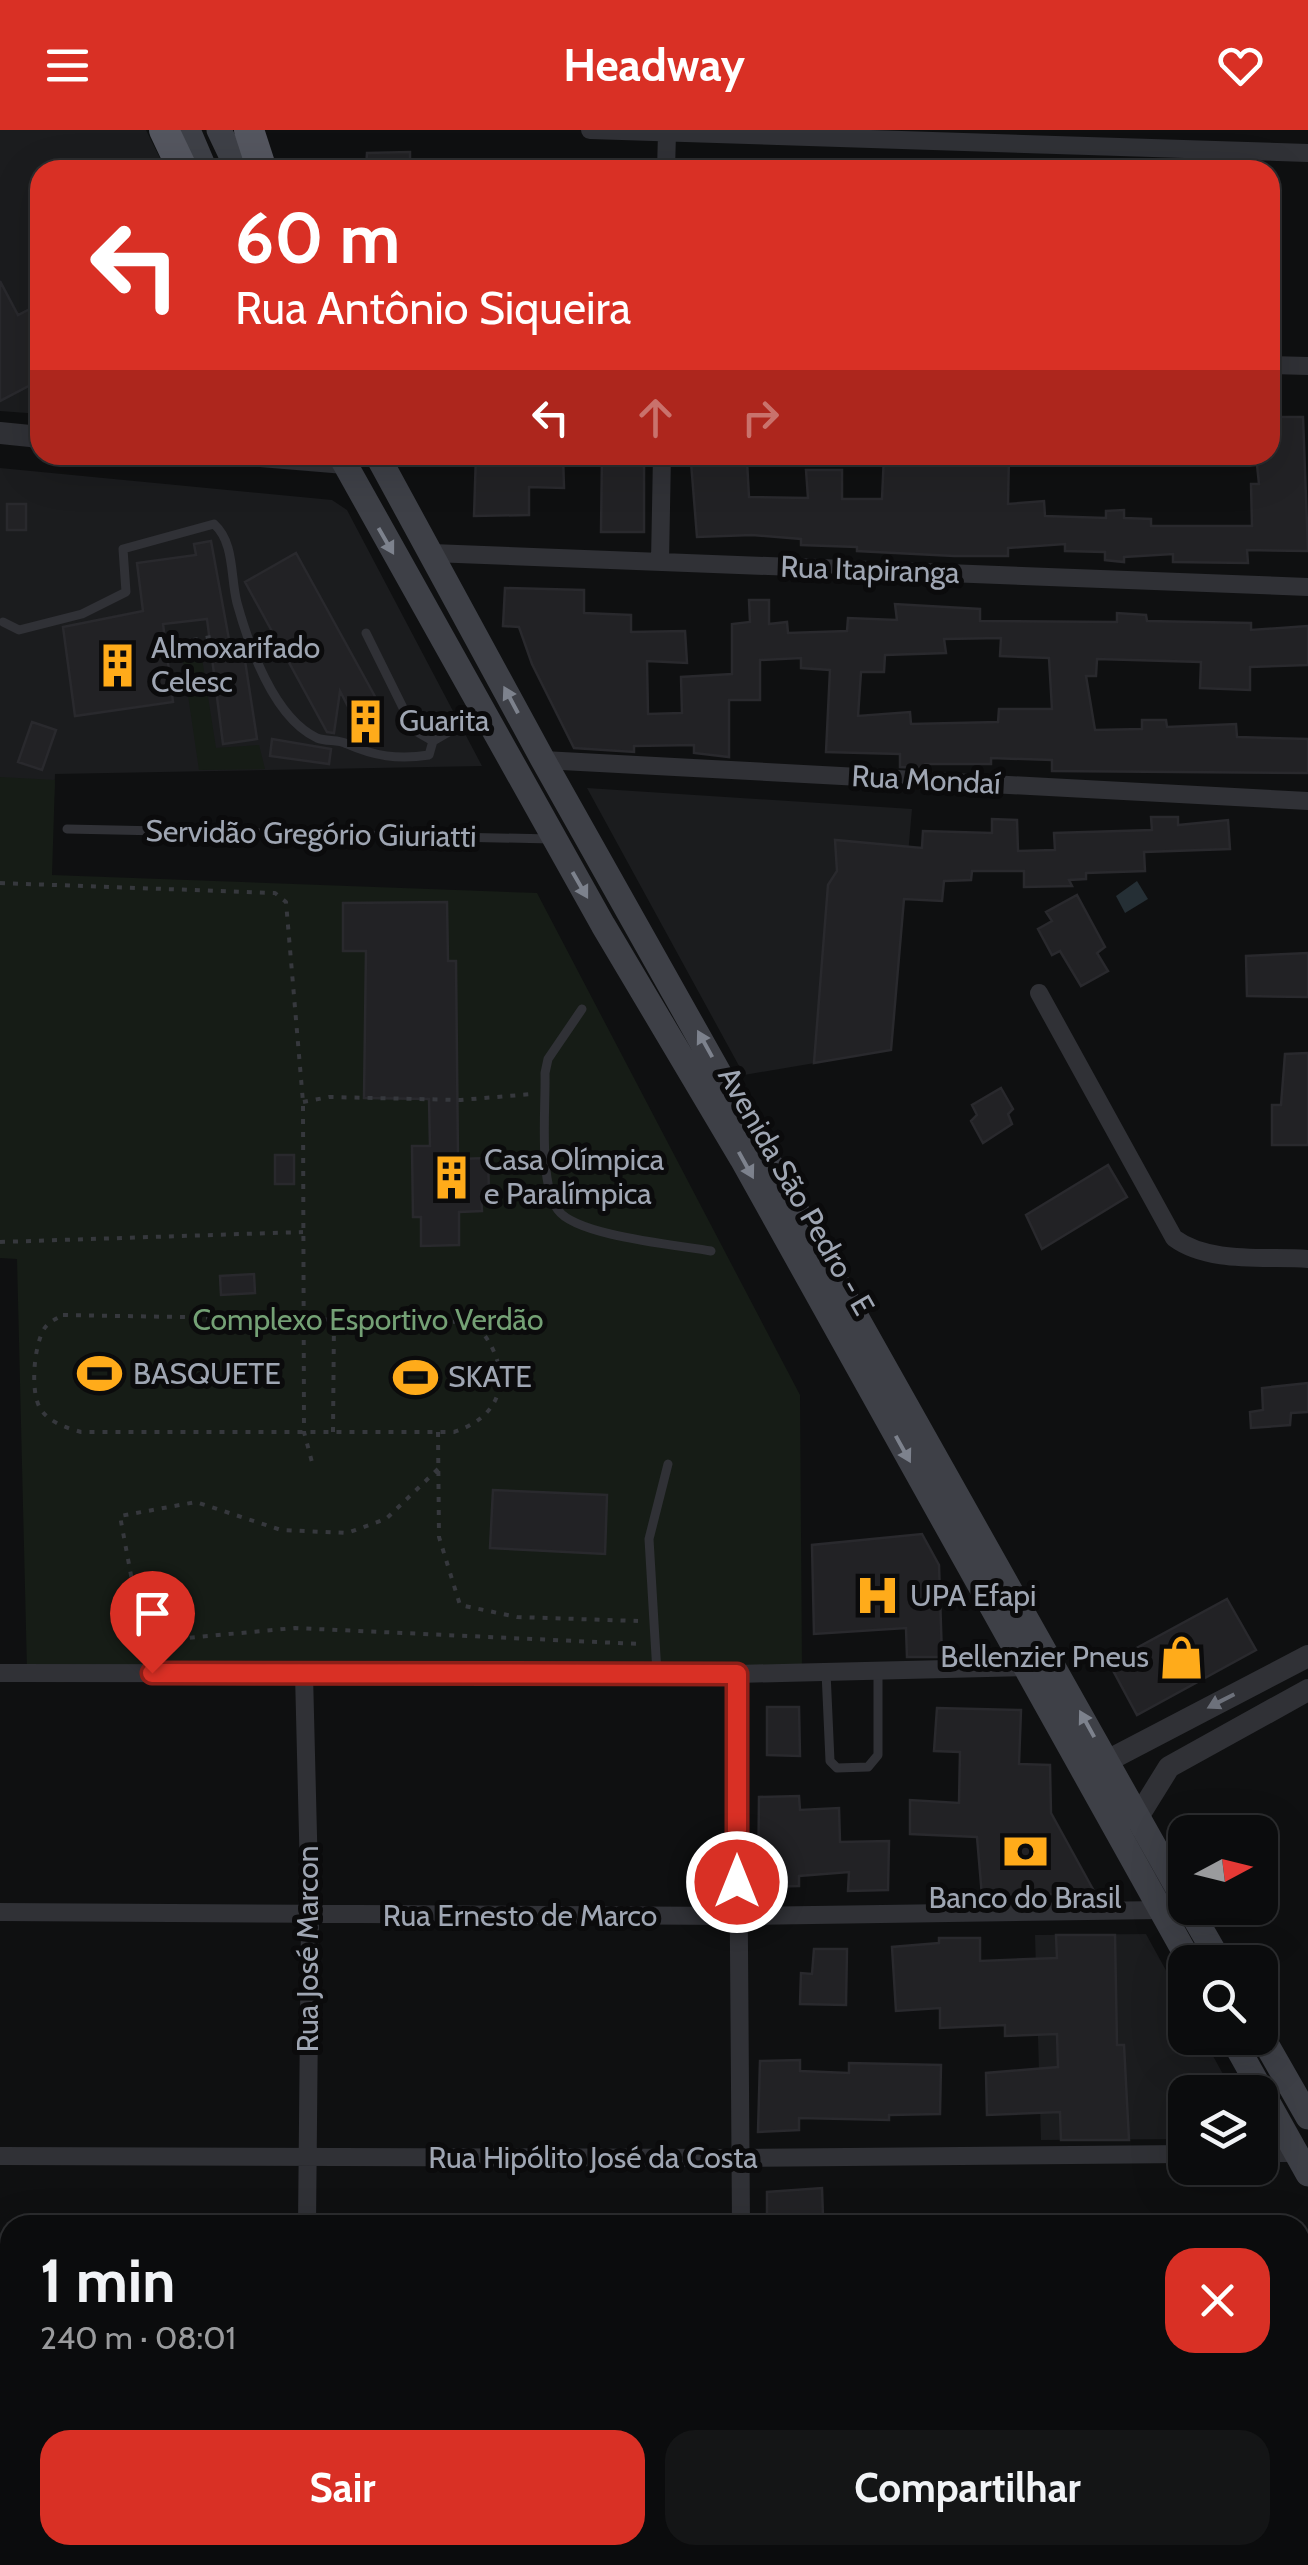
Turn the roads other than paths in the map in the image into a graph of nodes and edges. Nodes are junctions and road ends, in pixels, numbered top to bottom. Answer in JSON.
{"nodes":[{"id":1,"x":164,"y":130,"type":"edge"},
{"id":2,"x":188,"y":130,"type":"edge"},
{"id":3,"x":219,"y":130,"type":"edge"},
{"id":4,"x":249,"y":130,"type":"edge"},
{"id":5,"x":590,"y":130,"type":"edge"},
{"id":6,"x":666,"y":132,"type":"junction"},
{"id":7,"x":1308,"y":153,"type":"edge"},
{"id":8,"x":178,"y":160,"type":"edge"},
{"id":9,"x":201,"y":160,"type":"edge"},
{"id":10,"x":233,"y":160,"type":"edge"},
{"id":11,"x":259,"y":160,"type":"edge"},
{"id":12,"x":666,"y":160,"type":"edge"},
{"id":13,"x":1280,"y":365,"type":"edge"},
{"id":14,"x":1308,"y":366,"type":"edge"},
{"id":15,"x":0,"y":433,"type":"edge"},
{"id":16,"x":30,"y":436,"type":"edge"},
{"id":17,"x":345,"y":465,"type":"edge"},
{"id":18,"x":383,"y":465,"type":"edge"},
{"id":19,"x":662,"y":465,"type":"edge"},
{"id":20,"x":432,"y":554,"type":"junction"},
{"id":21,"x":660,"y":562,"type":"junction"},
{"id":22,"x":1308,"y":587,"type":"edge"},
{"id":23,"x":3,"y":622,"type":"dead end"},
{"id":24,"x":366,"y":633,"type":"dead end"},
{"id":25,"x":464,"y":722,"type":"dead end"},
{"id":26,"x":433,"y":741,"type":"junction"},
{"id":27,"x":543,"y":760,"type":"junction"},
{"id":28,"x":1308,"y":801,"type":"edge"},
{"id":29,"x":67,"y":829,"type":"dead end"},
{"id":30,"x":554,"y":839,"type":"junction"},
{"id":31,"x":1038,"y":992,"type":"dead end"},
{"id":32,"x":582,"y":1009,"type":"dead end"},
{"id":33,"x":711,"y":1252,"type":"dead end"},
{"id":34,"x":1308,"y":1258,"type":"edge"},
{"id":35,"x":668,"y":1464,"type":"dead end"},
{"id":36,"x":1308,"y":1656,"type":"edge"},
{"id":37,"x":1026,"y":1667,"type":"junction"},
{"id":38,"x":878,"y":1671,"type":"junction"},
{"id":39,"x":0,"y":1672,"type":"edge"},
{"id":40,"x":826,"y":1672,"type":"junction"},
{"id":41,"x":657,"y":1673,"type":"junction"},
{"id":42,"x":304,"y":1674,"type":"junction"},
{"id":43,"x":737,"y":1674,"type":"junction"},
{"id":44,"x":1308,"y":1690,"type":"edge"},
{"id":45,"x":1107,"y":1761,"type":"junction"},
{"id":46,"x":1138,"y":1818,"type":"junction"},
{"id":47,"x":1168,"y":1893,"type":"edge"},
{"id":48,"x":1168,"y":1897,"type":"edge"},
{"id":49,"x":1168,"y":1905,"type":"edge"},
{"id":50,"x":0,"y":1912,"type":"edge"},
{"id":51,"x":310,"y":1916,"type":"junction"},
{"id":52,"x":737,"y":1916,"type":"junction"},
{"id":53,"x":1242,"y":2055,"type":"edge"},
{"id":54,"x":1273,"y":2055,"type":"edge"},
{"id":55,"x":1308,"y":2117,"type":"edge"},
{"id":56,"x":1168,"y":2154,"type":"edge"},
{"id":57,"x":0,"y":2156,"type":"edge"},
{"id":58,"x":740,"y":2158,"type":"junction"},
{"id":59,"x":308,"y":2159,"type":"junction"},
{"id":60,"x":1302,"y":2163,"type":"edge"},
{"id":61,"x":307,"y":2215,"type":"edge"},
{"id":62,"x":740,"y":2215,"type":"edge"}],
"edges":[{"from":1,"to":8,"type":"highway"},
{"from":2,"to":9,"type":"main road"},
{"from":3,"to":10,"type":"main road"},
{"from":4,"to":11,"type":"highway"},
{"from":5,"to":6,"type":"street"},
{"from":6,"to":7,"type":"street"},
{"from":6,"to":12,"type":"street"},
{"from":13,"to":14,"type":"street"},
{"from":15,"to":16,"type":"street"},
{"from":17,"to":30,"type":"main road","name":"Avenida São Pedro - E","one_way":true},
{"from":18,"to":20,"type":"main road","name":"Avenida São Pedro - E"},
{"from":19,"to":21,"type":"street"},
{"from":20,"to":21,"type":"street","name":"Rua Itapiranga"},
{"from":27,"to":20,"type":"main road","name":"Avenida São Pedro - E","one_way":true},
{"from":21,"to":22,"type":"street","name":"Rua Itapiranga"},
{"from":23,"to":26,"type":"lane"},
{"from":24,"to":26,"type":"lane"},
{"from":25,"to":26,"type":"lane"},
{"from":27,"to":28,"type":"street","name":"Rua Mondaí"},
{"from":45,"to":27,"type":"main road","name":"Avenida São Pedro - E","one_way":true},
{"from":29,"to":30,"type":"lane","name":"Servidão Gregório Giuriatti"},
{"from":30,"to":37,"type":"main road","name":"Avenida São Pedro - E","one_way":true},
{"from":31,"to":34,"type":"street"},
{"from":32,"to":33,"type":"lane"},
{"from":35,"to":41,"type":"lane"},
{"from":36,"to":45,"type":"street","one_way":true},
{"from":37,"to":38,"type":"street"},
{"from":37,"to":48,"type":"main road","name":"Avenida São Pedro - E"},
{"from":38,"to":40,"type":"street"},
{"from":38,"to":40,"type":"lane"},
{"from":39,"to":42,"type":"street"},
{"from":40,"to":43,"type":"street"},
{"from":41,"to":42,"type":"street"},
{"from":41,"to":43,"type":"street"},
{"from":42,"to":51,"type":"street","name":"Rua José Marcon"},
{"from":43,"to":52,"type":"street"},
{"from":44,"to":46,"type":"street"},
{"from":45,"to":46,"type":"main road","name":"Avenida São Pedro - E"},
{"from":46,"to":47,"type":"main road","name":"Avenida São Pedro - E"},
{"from":49,"to":52,"type":"street","name":"Rua Ernesto de Marco"},
{"from":50,"to":51,"type":"street","name":"Rua Ernesto de Marco"},
{"from":51,"to":52,"type":"street","name":"Rua Ernesto de Marco"},
{"from":51,"to":59,"type":"street","name":"Rua José Marcon"},
{"from":52,"to":58,"type":"street"},
{"from":53,"to":60,"type":"main road"},
{"from":54,"to":55,"type":"main road"},
{"from":56,"to":58,"type":"street","name":"Rua Hipólito José da Costa"},
{"from":57,"to":59,"type":"street","name":"Rua Hipólito José da Costa"},
{"from":58,"to":59,"type":"street","name":"Rua Hipólito José da Costa"},
{"from":58,"to":62,"type":"street"},
{"from":59,"to":61,"type":"street","name":"Rua José Marcon"}]}
